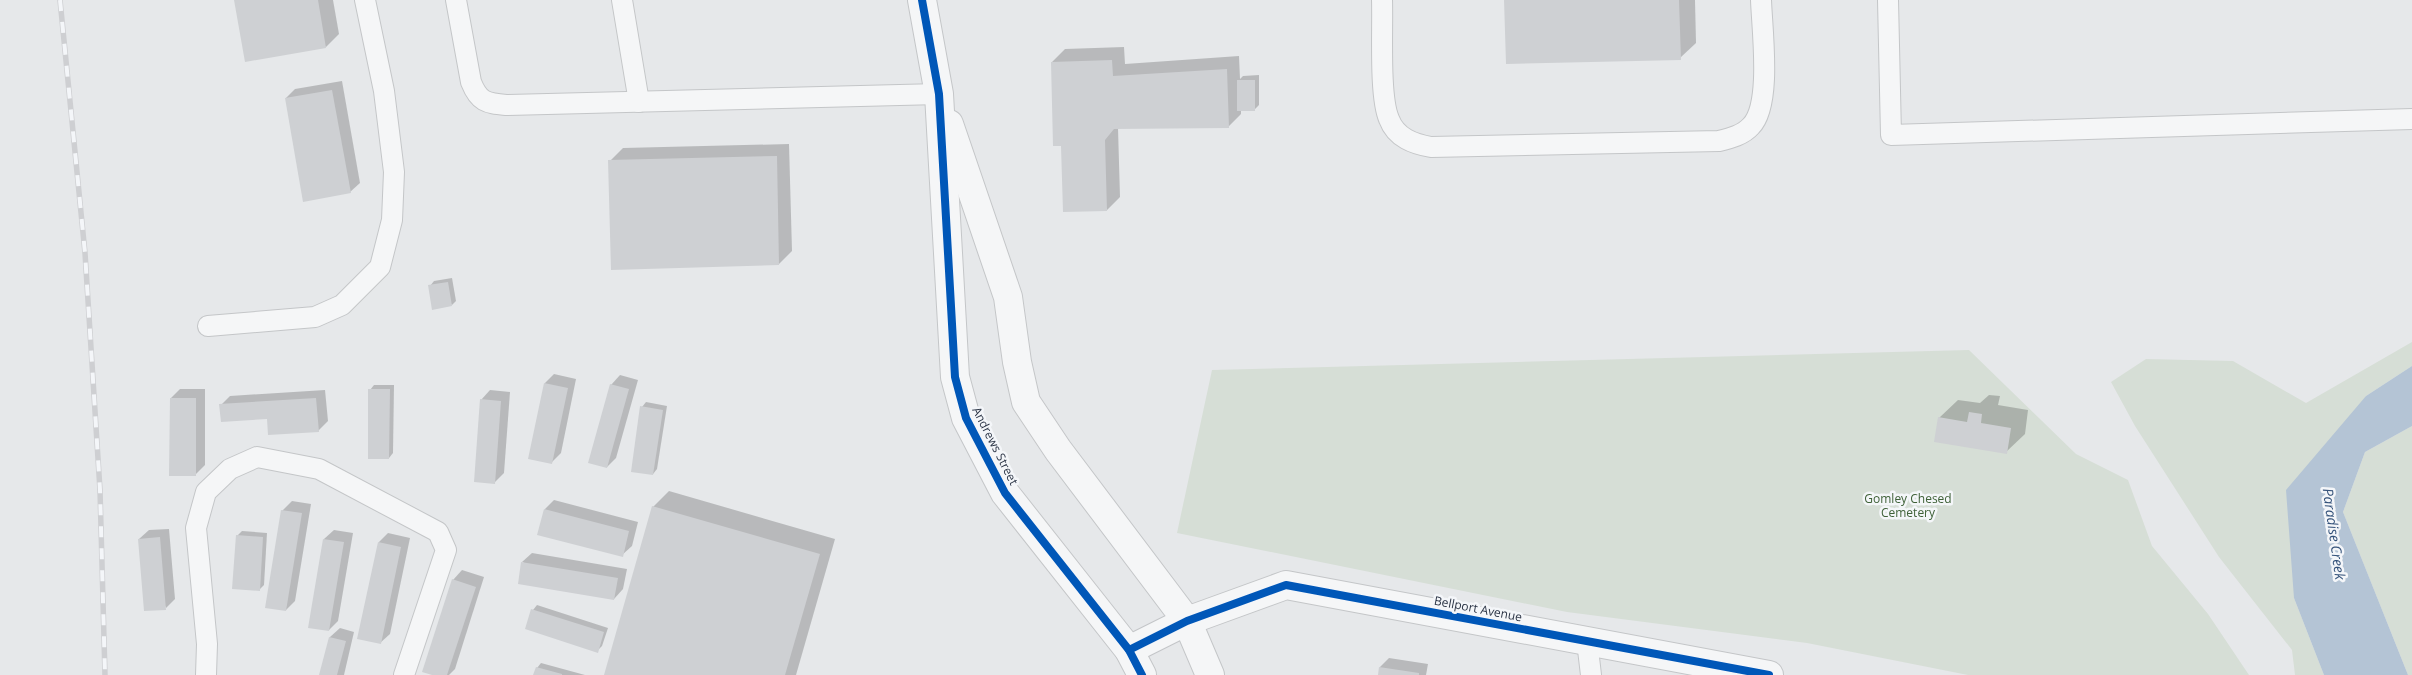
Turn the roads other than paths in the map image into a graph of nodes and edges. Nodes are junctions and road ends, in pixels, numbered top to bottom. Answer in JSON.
{"nodes":[{"id":1,"x":365,"y":0,"type":"edge"},
{"id":2,"x":456,"y":0,"type":"edge"},
{"id":3,"x":622,"y":0,"type":"edge"},
{"id":4,"x":922,"y":0,"type":"edge"},
{"id":5,"x":1382,"y":0,"type":"edge"},
{"id":6,"x":1761,"y":0,"type":"edge"},
{"id":7,"x":1888,"y":0,"type":"edge"},
{"id":8,"x":938,"y":94,"type":"junction"},
{"id":9,"x":639,"y":102,"type":"junction"},
{"id":10,"x":2412,"y":119,"type":"edge"},
{"id":11,"x":208,"y":326,"type":"dead end"},
{"id":12,"x":1187,"y":621,"type":"junction"},
{"id":13,"x":1587,"y":641,"type":"junction"},
{"id":14,"x":1129,"y":650,"type":"junction"},
{"id":15,"x":206,"y":675,"type":"edge"},
{"id":16,"x":404,"y":675,"type":"edge"},
{"id":17,"x":1142,"y":675,"type":"edge"},
{"id":18,"x":1210,"y":675,"type":"edge"},
{"id":19,"x":1591,"y":675,"type":"edge"},
{"id":20,"x":1769,"y":675,"type":"edge"}],
"edges":[{"from":1,"to":11,"type":"lane"},
{"from":2,"to":9,"type":"lane"},
{"from":3,"to":9,"type":"lane"},
{"from":4,"to":8,"type":"street"},
{"from":5,"to":6,"type":"lane"},
{"from":7,"to":10,"type":"lane"},
{"from":8,"to":9,"type":"lane"},
{"from":8,"to":12,"type":"street"},
{"from":8,"to":14,"type":"street","name":"Andrews Street"},
{"from":12,"to":13,"type":"street","name":"Bellport Avenue"},
{"from":12,"to":14,"type":"street","name":"Bellport Avenue"},
{"from":12,"to":18,"type":"street"},
{"from":13,"to":19,"type":"lane"},
{"from":13,"to":20,"type":"street","name":"Bellport Avenue"},
{"from":14,"to":17,"type":"street","name":"Andrews Street"},
{"from":15,"to":16,"type":"lane"}]}
